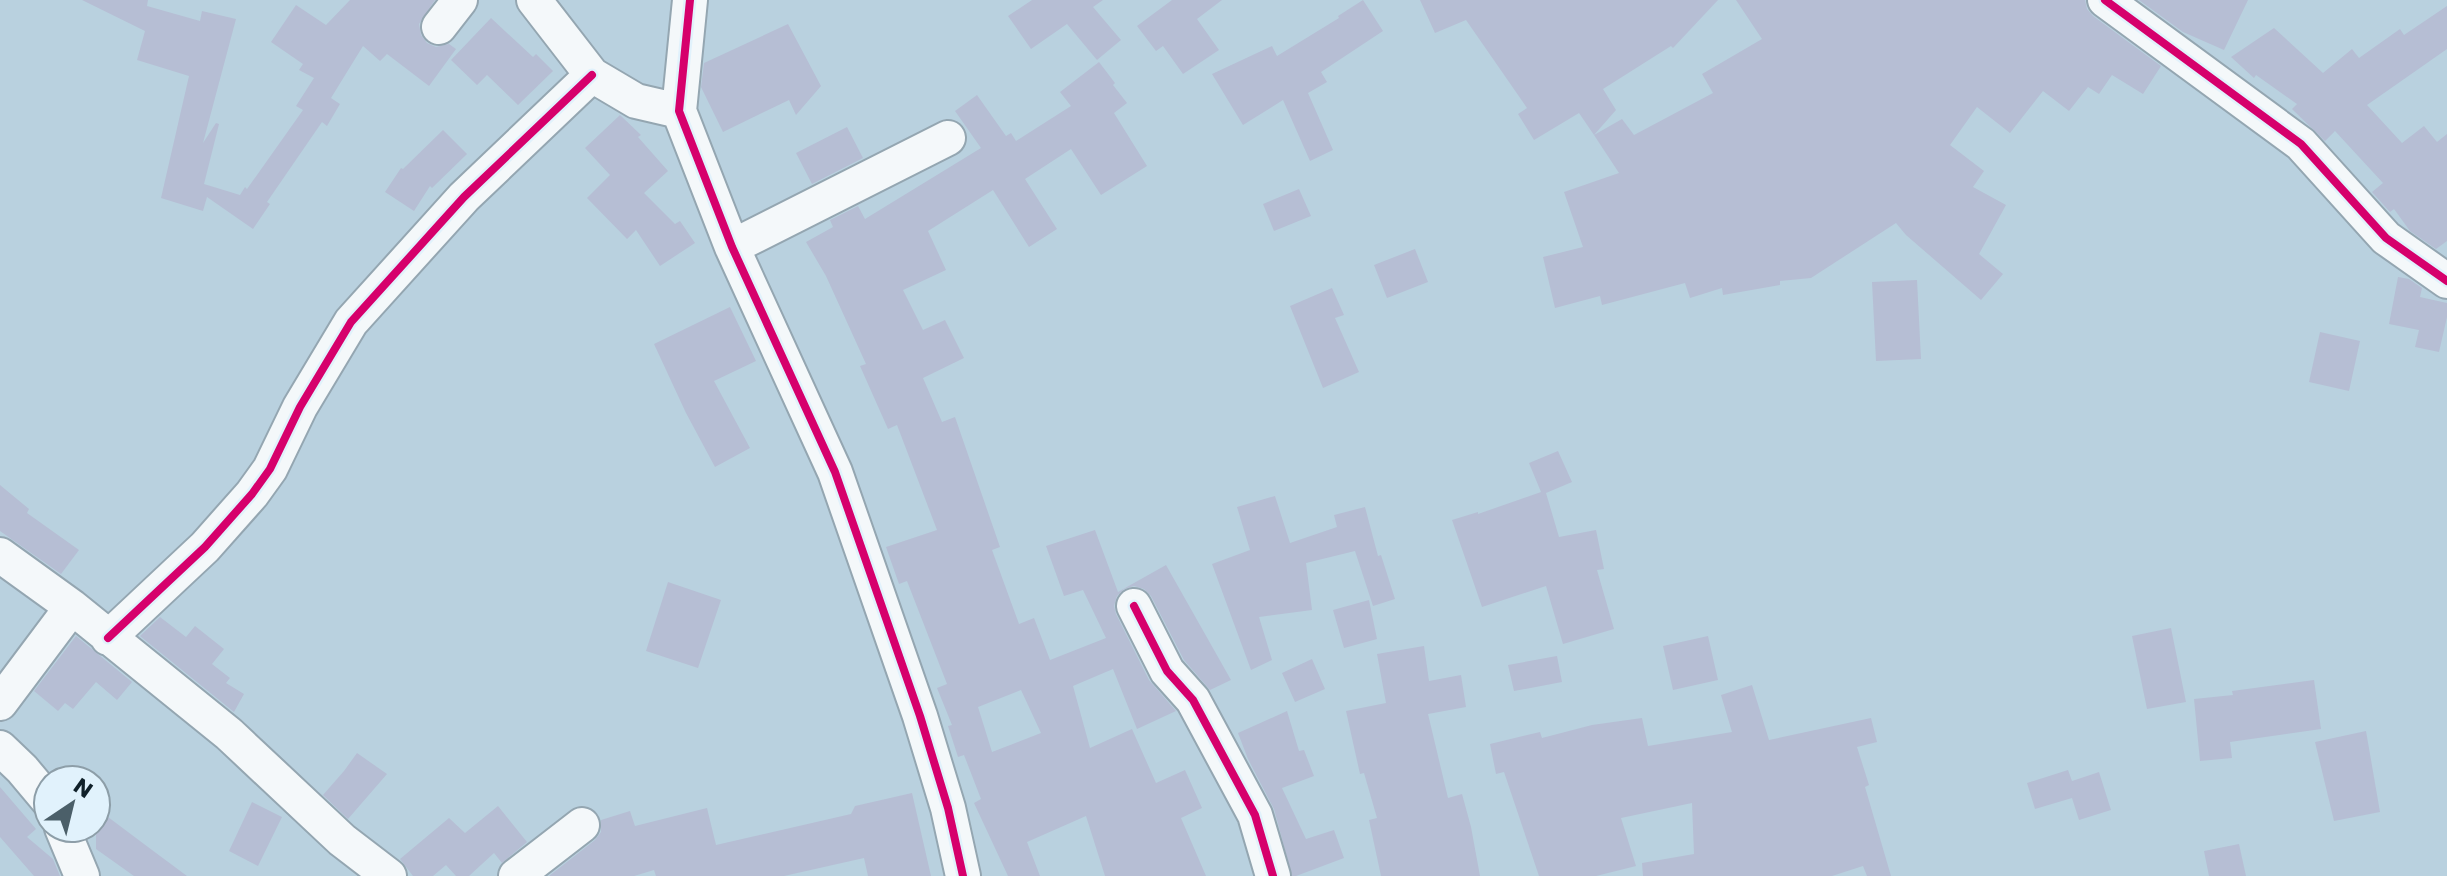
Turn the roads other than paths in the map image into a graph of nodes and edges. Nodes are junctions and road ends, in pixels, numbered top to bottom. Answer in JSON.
{"nodes":[{"id":1,"x":460,"y":0,"type":"edge"},
{"id":2,"x":534,"y":0,"type":"edge"},
{"id":3,"x":690,"y":0,"type":"edge"},
{"id":4,"x":2105,"y":0,"type":"edge"},
{"id":5,"x":439,"y":27,"type":"dead end"},
{"id":6,"x":592,"y":75,"type":"junction"},
{"id":7,"x":679,"y":111,"type":"junction"},
{"id":8,"x":948,"y":138,"type":"dead end"},
{"id":9,"x":732,"y":247,"type":"junction"},
{"id":10,"x":2447,"y":281,"type":"edge"},
{"id":11,"x":0,"y":555,"type":"edge"},
{"id":12,"x":1134,"y":606,"type":"dead end"},
{"id":13,"x":72,"y":607,"type":"junction"},
{"id":14,"x":108,"y":638,"type":"junction"},
{"id":15,"x":0,"y":703,"type":"edge"},
{"id":16,"x":0,"y":748,"type":"edge"},
{"id":17,"x":32,"y":781,"type":"edge"},
{"id":18,"x":582,"y":825,"type":"dead end"},
{"id":19,"x":69,"y":844,"type":"edge"},
{"id":20,"x":82,"y":876,"type":"edge"},
{"id":21,"x":389,"y":876,"type":"edge"},
{"id":22,"x":516,"y":876,"type":"edge"},
{"id":23,"x":963,"y":876,"type":"edge"},
{"id":24,"x":1273,"y":876,"type":"edge"}],
"edges":[{"from":1,"to":5,"type":"street"},
{"from":2,"to":6,"type":"street"},
{"from":3,"to":7,"type":"street"},
{"from":4,"to":10,"type":"street"},
{"from":6,"to":7,"type":"street"},
{"from":6,"to":14,"type":"street"},
{"from":7,"to":9,"type":"street"},
{"from":8,"to":9,"type":"street"},
{"from":9,"to":23,"type":"street"},
{"from":11,"to":13,"type":"street"},
{"from":12,"to":24,"type":"street"},
{"from":13,"to":14,"type":"street"},
{"from":13,"to":15,"type":"street"},
{"from":14,"to":21,"type":"street"},
{"from":16,"to":17,"type":"street"},
{"from":18,"to":22,"type":"street"},
{"from":19,"to":20,"type":"street"}]}
